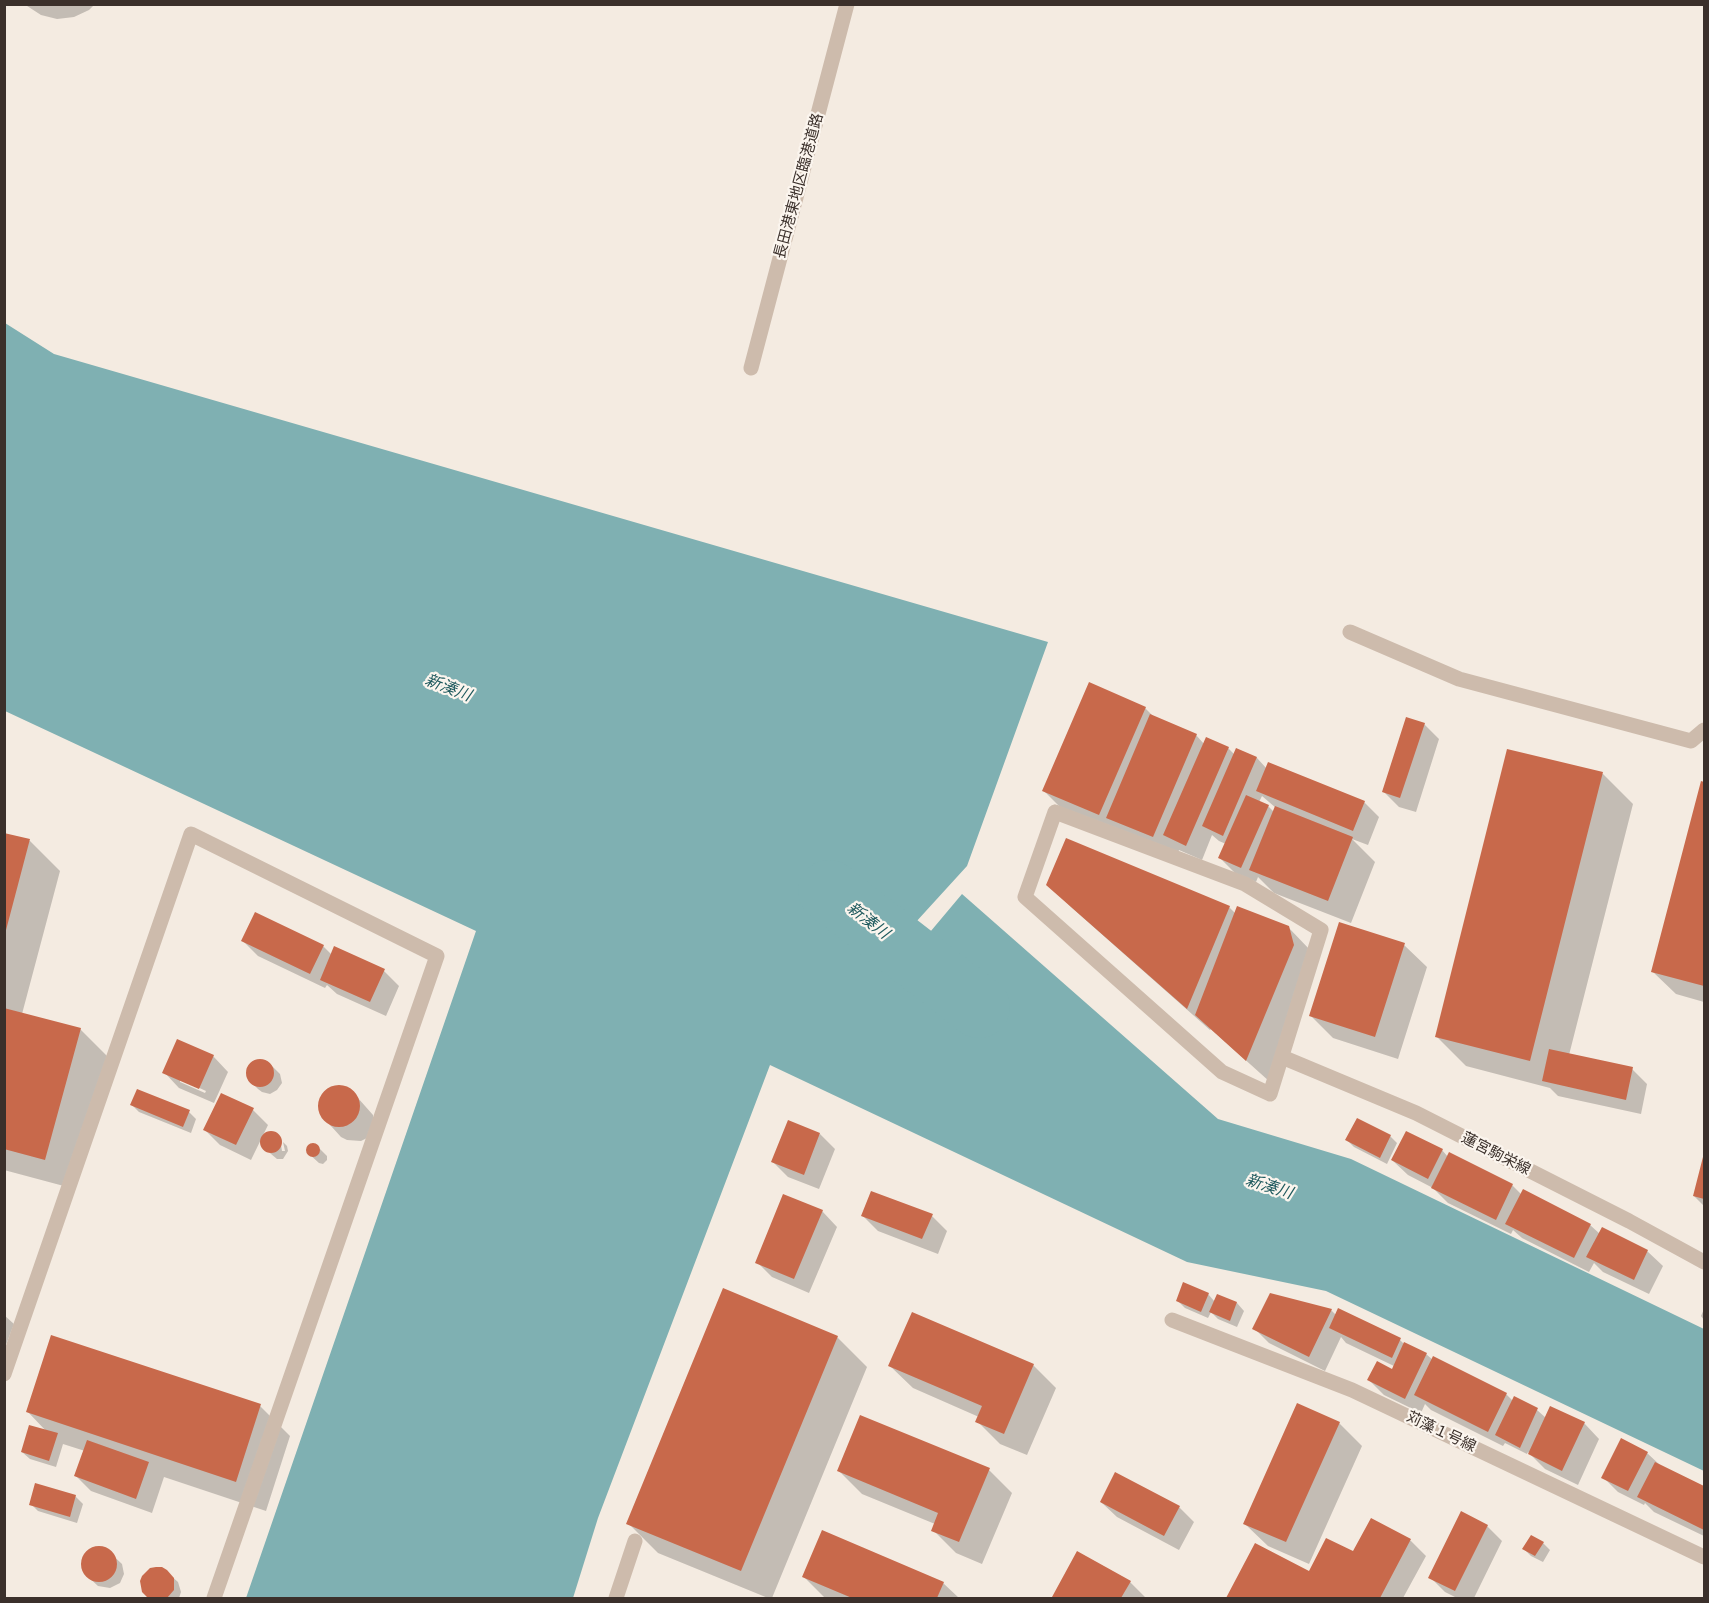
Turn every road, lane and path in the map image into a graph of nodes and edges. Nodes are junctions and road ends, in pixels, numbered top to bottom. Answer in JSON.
{"nodes":[{"id":1,"x":847,"y":4,"type":"edge"},
{"id":2,"x":751,"y":368,"type":"dead end"},
{"id":3,"x":1350,"y":632,"type":"dead end"},
{"id":4,"x":1704,"y":730,"type":"edge"},
{"id":5,"x":1282,"y":1057,"type":"junction"},
{"id":6,"x":1704,"y":1262,"type":"edge"},
{"id":7,"x":1172,"y":1320,"type":"dead end"},
{"id":8,"x":4,"y":1374,"type":"edge"},
{"id":9,"x":635,"y":1541,"type":"dead end"},
{"id":10,"x":1704,"y":1557,"type":"edge"},
{"id":11,"x":214,"y":1599,"type":"edge"},
{"id":12,"x":616,"y":1599,"type":"edge"}],
"edges":[{"from":1,"to":2,"type":"street","name":"長田港東地区臨港道路"},
{"from":3,"to":4,"type":"street"},
{"from":5,"to":5,"type":"street"},
{"from":5,"to":6,"type":"street","name":"蓮宮駒栄線"},
{"from":7,"to":10,"type":"street","name":"苅藻１号線"},
{"from":8,"to":11,"type":"street"},
{"from":9,"to":12,"type":"street"}]}
